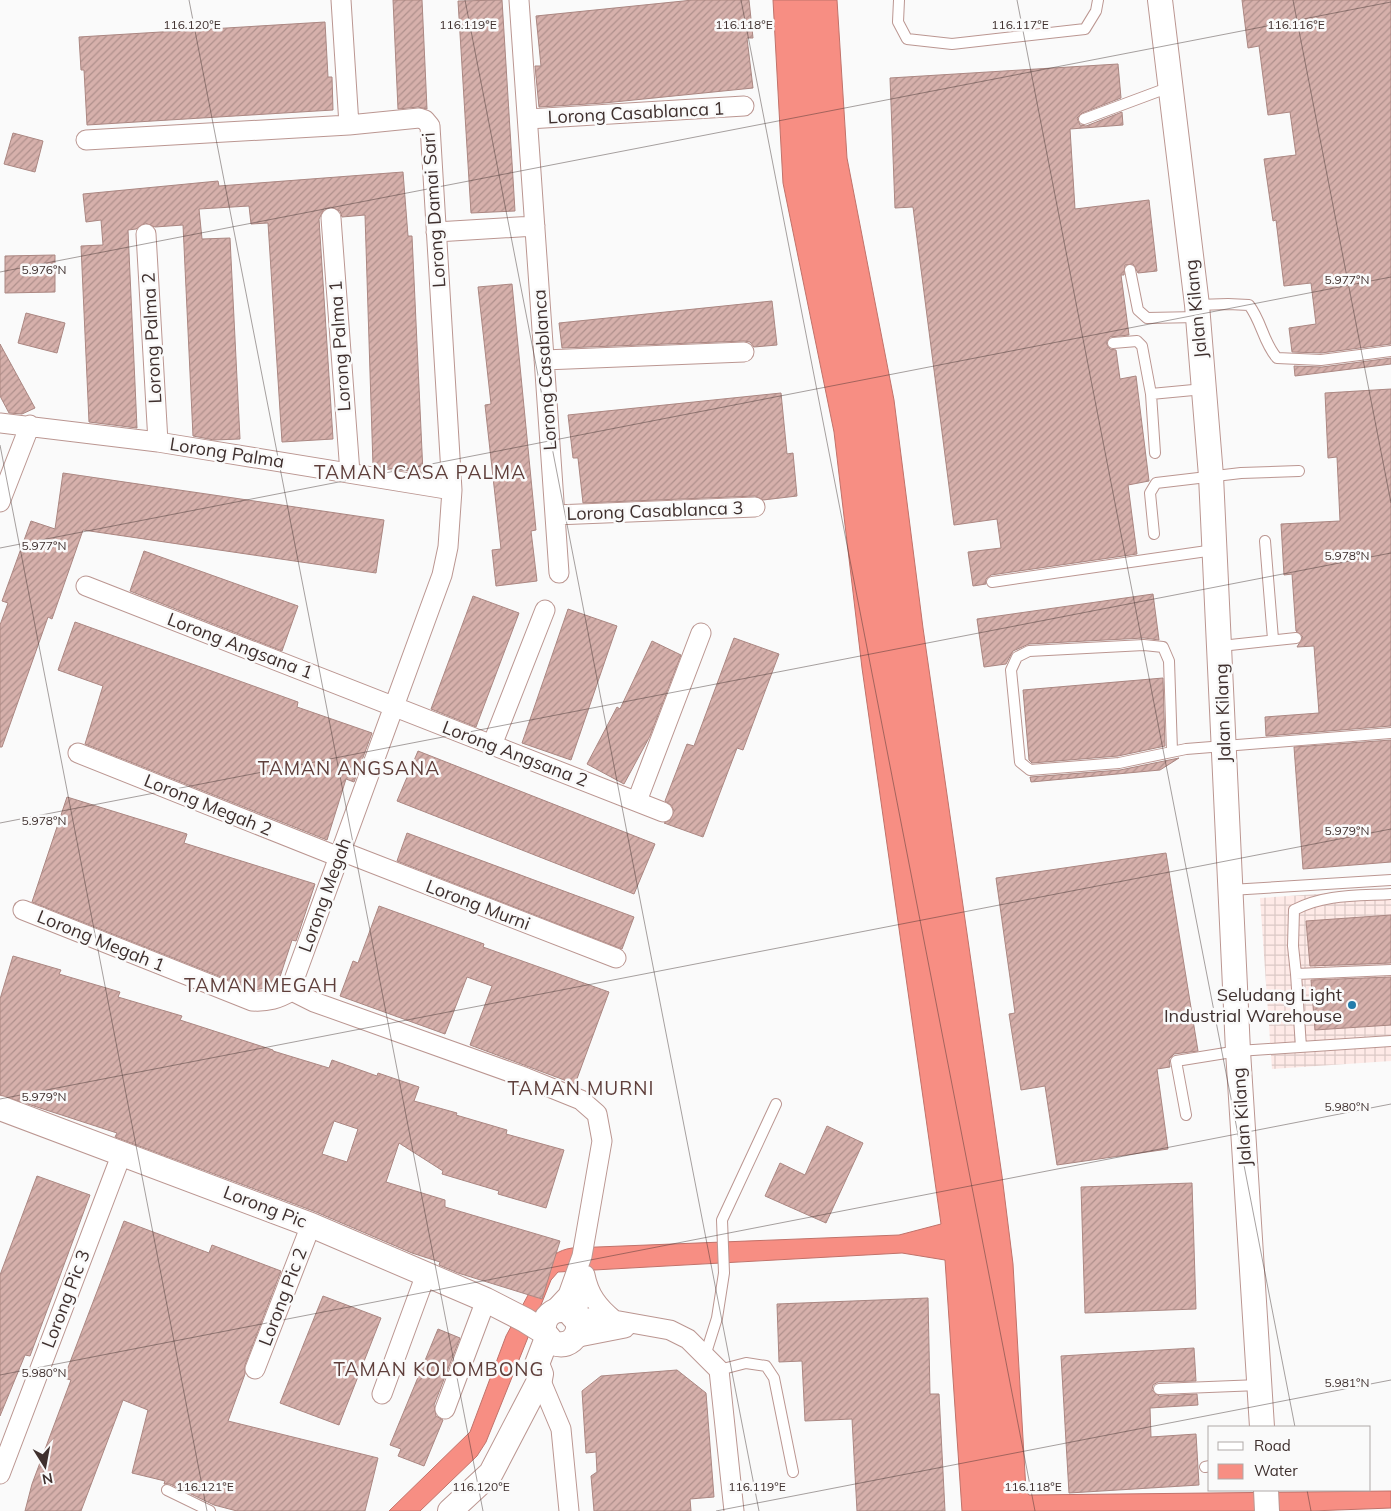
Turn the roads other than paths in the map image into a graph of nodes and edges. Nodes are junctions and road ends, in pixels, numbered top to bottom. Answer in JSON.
{"nodes":[{"id":1,"x":341,"y":0,"type":"edge"},
{"id":2,"x":519,"y":0,"type":"edge"},
{"id":3,"x":899,"y":0,"type":"edge"},
{"id":4,"x":1098,"y":0,"type":"edge"},
{"id":5,"x":1160,"y":0,"type":"edge"},
{"id":6,"x":1171,"y":87,"type":"junction"},
{"id":7,"x":744,"y":106,"type":"dead end"},
{"id":8,"x":528,"y":119,"type":"junction"},
{"id":9,"x":1084,"y":119,"type":"dead end"},
{"id":10,"x":349,"y":125,"type":"junction"},
{"id":11,"x":86,"y":140,"type":"dead end"},
{"id":12,"x":331,"y":218,"type":"dead end"},
{"id":13,"x":535,"y":226,"type":"junction"},
{"id":14,"x":436,"y":232,"type":"junction"},
{"id":15,"x":146,"y":234,"type":"dead end"},
{"id":16,"x":1130,"y":270,"type":"dead end"},
{"id":17,"x":1198,"y":311,"type":"junction"},
{"id":18,"x":1113,"y":343,"type":"dead end"},
{"id":19,"x":1391,"y":351,"type":"edge"},
{"id":20,"x":744,"y":352,"type":"dead end"},
{"id":21,"x":544,"y":360,"type":"junction"},
{"id":22,"x":1204,"y":389,"type":"junction"},
{"id":23,"x":1151,"y":394,"type":"junction"},
{"id":24,"x":0,"y":423,"type":"edge"},
{"id":25,"x":30,"y":425,"type":"junction"},
{"id":26,"x":158,"y":442,"type":"junction"},
{"id":27,"x":1155,"y":453,"type":"dead end"},
{"id":28,"x":1299,"y":471,"type":"dead end"},
{"id":29,"x":350,"y":473,"type":"junction"},
{"id":30,"x":1211,"y":476,"type":"junction"},
{"id":31,"x":452,"y":490,"type":"junction"},
{"id":32,"x":0,"y":502,"type":"edge"},
{"id":33,"x":755,"y":507,"type":"dead end"},
{"id":34,"x":555,"y":515,"type":"junction"},
{"id":35,"x":1154,"y":534,"type":"dead end"},
{"id":36,"x":1265,"y":541,"type":"dead end"},
{"id":37,"x":1214,"y":550,"type":"junction"},
{"id":38,"x":559,"y":574,"type":"dead end"},
{"id":39,"x":992,"y":582,"type":"dead end"},
{"id":40,"x":86,"y":586,"type":"dead end"},
{"id":41,"x":545,"y":610,"type":"dead end"},
{"id":42,"x":702,"y":633,"type":"dead end"},
{"id":43,"x":1296,"y":638,"type":"dead end"},
{"id":44,"x":1273,"y":639,"type":"junction"},
{"id":45,"x":1221,"y":646,"type":"junction"},
{"id":46,"x":394,"y":707,"type":"junction"},
{"id":47,"x":1391,"y":733,"type":"edge"},
{"id":48,"x":492,"y":745,"type":"junction"},
{"id":49,"x":1225,"y":746,"type":"junction"},
{"id":50,"x":1172,"y":751,"type":"junction"},
{"id":51,"x":78,"y":753,"type":"dead end"},
{"id":52,"x":637,"y":801,"type":"junction"},
{"id":53,"x":663,"y":812,"type":"dead end"},
{"id":54,"x":340,"y":854,"type":"junction"},
{"id":55,"x":1391,"y":880,"type":"edge"},
{"id":56,"x":1230,"y":890,"type":"junction"},
{"id":57,"x":1391,"y":894,"type":"edge"},
{"id":58,"x":23,"y":910,"type":"dead end"},
{"id":59,"x":616,"y":958,"type":"dead end"},
{"id":60,"x":1391,"y":970,"type":"edge"},
{"id":61,"x":1296,"y":974,"type":"junction"},
{"id":62,"x":292,"y":992,"type":"junction"},
{"id":63,"x":1391,"y":1042,"type":"edge"},
{"id":64,"x":1301,"y":1047,"type":"junction"},
{"id":65,"x":1238,"y":1051,"type":"junction"},
{"id":66,"x":776,"y":1104,"type":"dead end"},
{"id":67,"x":0,"y":1108,"type":"edge"},
{"id":68,"x":1186,"y":1115,"type":"dead end"},
{"id":69,"x":122,"y":1153,"type":"junction"},
{"id":70,"x":311,"y":1224,"type":"junction"},
{"id":71,"x":582,"y":1261,"type":"junction"},
{"id":72,"x":426,"y":1274,"type":"junction"},
{"id":73,"x":486,"y":1300,"type":"junction"},
{"id":74,"x":614,"y":1320,"type":"junction"},
{"id":75,"x":641,"y":1324,"type":"junction"},
{"id":76,"x":549,"y":1325,"type":"junction"},
{"id":77,"x":705,"y":1356,"type":"junction"},
{"id":78,"x":255,"y":1369,"type":"dead end"},
{"id":79,"x":719,"y":1370,"type":"junction"},
{"id":80,"x":540,"y":1377,"type":"junction"},
{"id":81,"x":1259,"y":1385,"type":"junction"},
{"id":82,"x":1159,"y":1388,"type":"dead end"},
{"id":83,"x":382,"y":1394,"type":"dead end"},
{"id":84,"x":445,"y":1409,"type":"dead end"},
{"id":85,"x":1262,"y":1426,"type":"edge"},
{"id":86,"x":793,"y":1472,"type":"dead end"},
{"id":87,"x":0,"y":1474,"type":"edge"},
{"id":88,"x":167,"y":1490,"type":"dead end"},
{"id":89,"x":1266,"y":1491,"type":"edge"},
{"id":90,"x":210,"y":1511,"type":"edge"},
{"id":91,"x":450,"y":1511,"type":"edge"},
{"id":92,"x":569,"y":1511,"type":"edge"},
{"id":93,"x":734,"y":1511,"type":"edge"},
{"id":94,"x":1267,"y":1511,"type":"edge"}],
"edges":[{"from":1,"to":10,"type":"street"},
{"from":2,"to":8,"type":"street","name":"Lorong Casablanca"},
{"from":3,"to":4,"type":"lane"},
{"from":5,"to":6,"type":"street","name":"Jalan Kilang"},
{"from":6,"to":9,"type":"lane"},
{"from":6,"to":17,"type":"street","name":"Jalan Kilang"},
{"from":7,"to":8,"type":"street","name":"Lorong Casablanca 1"},
{"from":8,"to":13,"type":"street","name":"Lorong Casablanca"},
{"from":10,"to":11,"type":"street","name":"Lorong Damai Sari"},
{"from":10,"to":14,"type":"street","name":"Lorong Damai Sari"},
{"from":12,"to":29,"type":"street","name":"Lorong Palma 1"},
{"from":13,"to":14,"type":"street"},
{"from":13,"to":21,"type":"street","name":"Lorong Casablanca"},
{"from":14,"to":31,"type":"street","name":"Lorong Damai Sari"},
{"from":15,"to":26,"type":"street","name":"Lorong Palma 2"},
{"from":16,"to":17,"type":"lane"},
{"from":17,"to":19,"type":"lane"},
{"from":17,"to":22,"type":"street","name":"Jalan Kilang"},
{"from":18,"to":23,"type":"lane"},
{"from":20,"to":21,"type":"street"},
{"from":21,"to":34,"type":"street","name":"Lorong Casablanca"},
{"from":22,"to":23,"type":"lane"},
{"from":22,"to":30,"type":"street","name":"Jalan Kilang"},
{"from":23,"to":27,"type":"lane"},
{"from":24,"to":25,"type":"street","name":"Lorong Palma"},
{"from":25,"to":26,"type":"street","name":"Lorong Palma"},
{"from":25,"to":32,"type":"street"},
{"from":26,"to":29,"type":"street","name":"Lorong Palma"},
{"from":28,"to":30,"type":"lane"},
{"from":29,"to":31,"type":"street","name":"Lorong Palma"},
{"from":30,"to":35,"type":"lane"},
{"from":30,"to":37,"type":"street","name":"Jalan Kilang"},
{"from":31,"to":46,"type":"street","name":"Lorong Megah"},
{"from":33,"to":34,"type":"street","name":"Lorong Casablanca 3"},
{"from":34,"to":38,"type":"street","name":"Lorong Casablanca"},
{"from":36,"to":44,"type":"lane"},
{"from":37,"to":39,"type":"lane"},
{"from":37,"to":45,"type":"street","name":"Jalan Kilang"},
{"from":40,"to":46,"type":"street","name":"Lorong Angsana 1"},
{"from":41,"to":48,"type":"street"},
{"from":42,"to":52,"type":"street"},
{"from":43,"to":44,"type":"lane"},
{"from":44,"to":45,"type":"lane"},
{"from":45,"to":49,"type":"street","name":"Jalan Kilang"},
{"from":46,"to":48,"type":"street","name":"Lorong Angsana 2"},
{"from":46,"to":54,"type":"street","name":"Lorong Megah"},
{"from":47,"to":49,"type":"lane"},
{"from":48,"to":52,"type":"street","name":"Lorong Angsana 2"},
{"from":49,"to":50,"type":"lane"},
{"from":49,"to":56,"type":"street","name":"Jalan Kilang"},
{"from":50,"to":50,"type":"lane"},
{"from":51,"to":54,"type":"street","name":"Lorong Megah 2"},
{"from":52,"to":53,"type":"street","name":"Lorong Angsana 2"},
{"from":54,"to":59,"type":"street","name":"Lorong Murni"},
{"from":54,"to":62,"type":"street","name":"Lorong Megah"},
{"from":55,"to":56,"type":"lane"},
{"from":56,"to":65,"type":"street","name":"Jalan Kilang"},
{"from":57,"to":61,"type":"lane"},
{"from":58,"to":62,"type":"street","name":"Lorong Megah 1"},
{"from":60,"to":61,"type":"lane"},
{"from":61,"to":64,"type":"lane"},
{"from":62,"to":71,"type":"street"},
{"from":63,"to":64,"type":"lane"},
{"from":64,"to":65,"type":"lane"},
{"from":65,"to":68,"type":"lane"},
{"from":65,"to":81,"type":"street","name":"Jalan Kilang"},
{"from":66,"to":77,"type":"lane"},
{"from":67,"to":69,"type":"street","name":"Lorong Pic"},
{"from":69,"to":70,"type":"street","name":"Lorong Pic"},
{"from":69,"to":87,"type":"street","name":"Lorong Pic 3"},
{"from":70,"to":72,"type":"street","name":"Lorong Pic"},
{"from":70,"to":78,"type":"street","name":"Lorong Pic 2"},
{"from":71,"to":74,"type":"street"},
{"from":71,"to":76,"type":"street"},
{"from":72,"to":73,"type":"street","name":"Lorong Pic"},
{"from":72,"to":83,"type":"street"},
{"from":73,"to":76,"type":"street","name":"Lorong Pic"},
{"from":73,"to":84,"type":"street"},
{"from":74,"to":75,"type":"street"},
{"from":74,"to":76,"type":"street"},
{"from":75,"to":76,"type":"street"},
{"from":75,"to":77,"type":"street"},
{"from":76,"to":80,"type":"street"},
{"from":77,"to":79,"type":"street"},
{"from":79,"to":86,"type":"lane"},
{"from":79,"to":93,"type":"street"},
{"from":80,"to":91,"type":"street"},
{"from":80,"to":92,"type":"street"},
{"from":81,"to":82,"type":"lane"},
{"from":81,"to":85,"type":"street","name":"Jalan Kilang"},
{"from":88,"to":90,"type":"lane"},
{"from":89,"to":94,"type":"street"}]}
